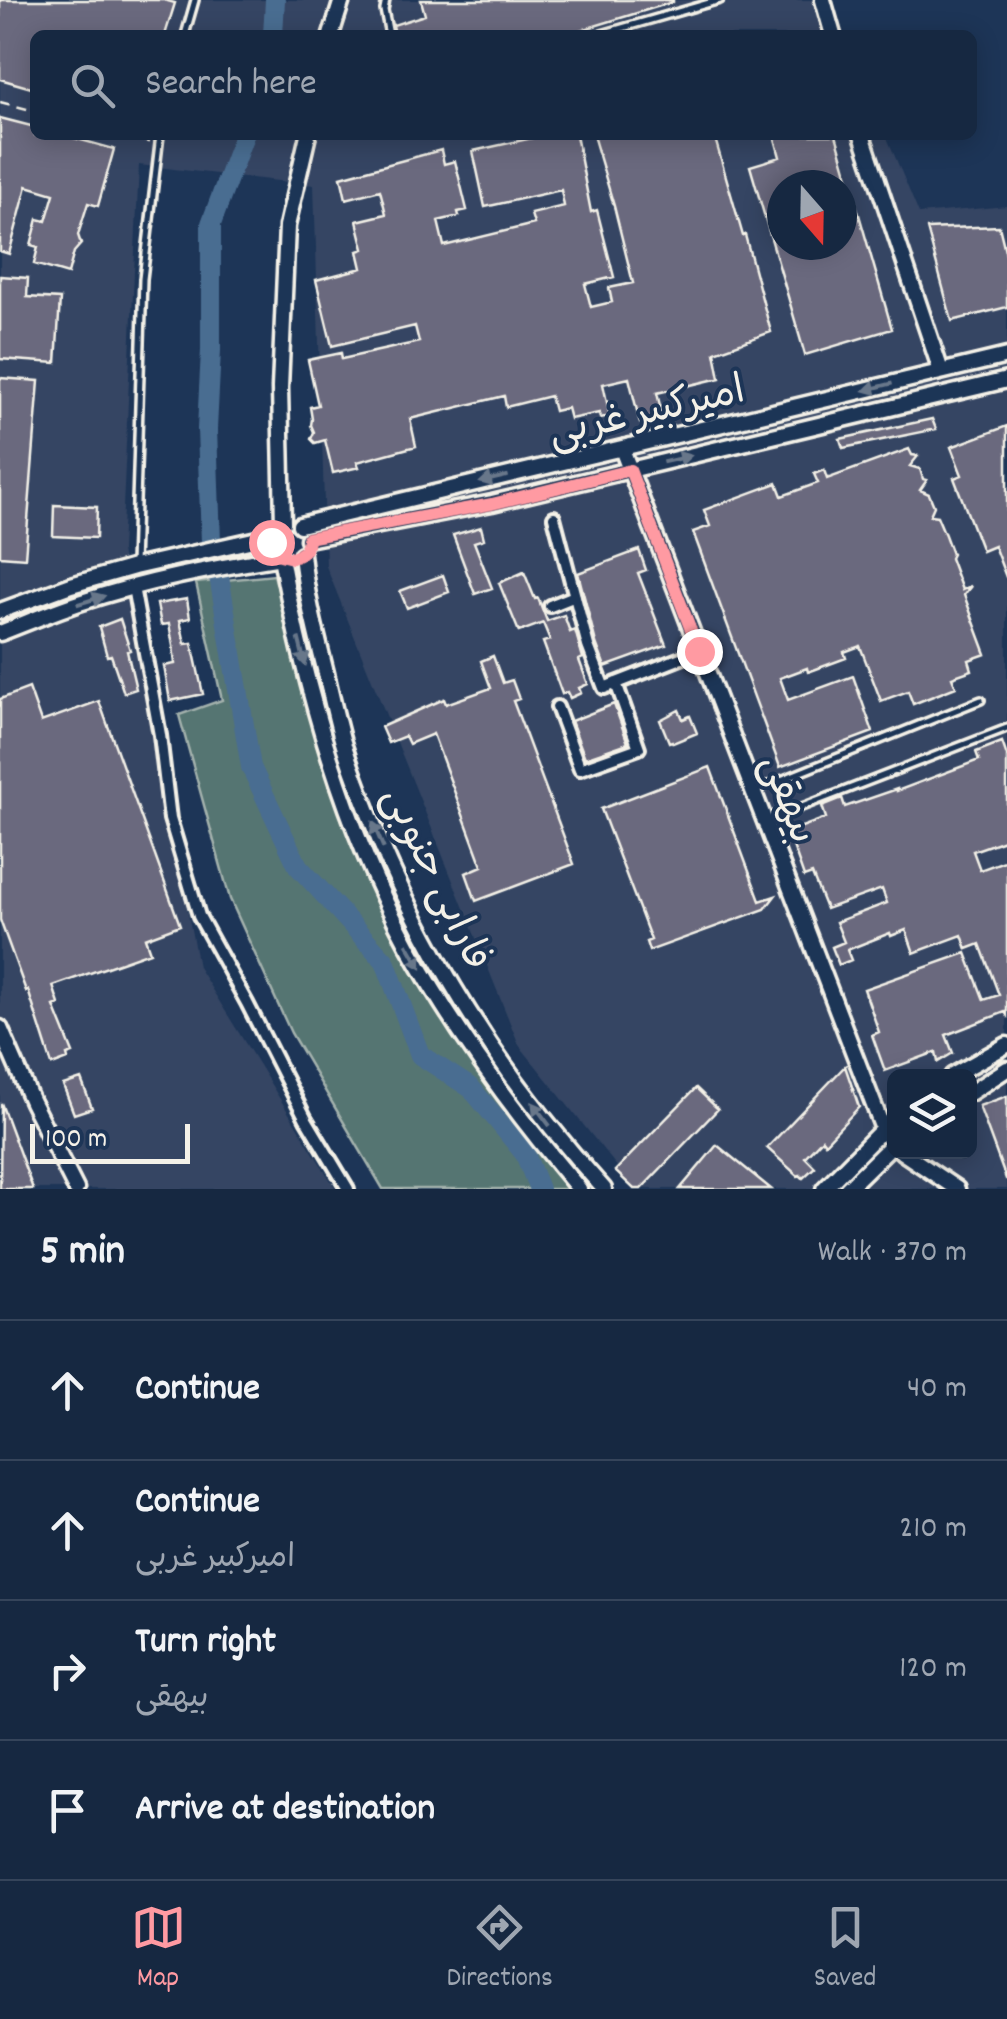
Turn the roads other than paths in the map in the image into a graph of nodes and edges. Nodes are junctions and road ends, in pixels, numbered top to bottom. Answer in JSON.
{"nodes":[{"id":1,"x":194,"y":0,"type":"edge"},
{"id":2,"x":342,"y":0,"type":"edge"},
{"id":3,"x":386,"y":0,"type":"edge"},
{"id":4,"x":720,"y":0,"type":"edge"},
{"id":5,"x":823,"y":0,"type":"edge"},
{"id":6,"x":186,"y":30,"type":"edge"},
{"id":7,"x":333,"y":30,"type":"edge"},
{"id":8,"x":388,"y":30,"type":"edge"},
{"id":9,"x":615,"y":30,"type":"edge"},
{"id":10,"x":832,"y":30,"type":"edge"},
{"id":11,"x":159,"y":140,"type":"edge"},
{"id":12,"x":307,"y":140,"type":"edge"},
{"id":13,"x":864,"y":140,"type":"edge"},
{"id":14,"x":1007,"y":356,"type":"edge"},
{"id":15,"x":942,"y":372,"type":"junction"},
{"id":16,"x":1007,"y":380,"type":"edge"},
{"id":17,"x":622,"y":449,"type":"junction"},
{"id":18,"x":630,"y":470,"type":"junction"},
{"id":19,"x":554,"y":516,"type":"dead end"},
{"id":20,"x":282,"y":523,"type":"junction"},
{"id":21,"x":304,"y":532,"type":"junction"},
{"id":22,"x":271,"y":536,"type":"junction"},
{"id":23,"x":302,"y":554,"type":"junction"},
{"id":24,"x":282,"y":557,"type":"junction"},
{"id":25,"x":134,"y":567,"type":"junction"},
{"id":26,"x":133,"y":587,"type":"junction"},
{"id":27,"x":575,"y":596,"type":"junction"},
{"id":28,"x":550,"y":606,"type":"dead end"},
{"id":29,"x":0,"y":610,"type":"edge"},
{"id":30,"x":0,"y":634,"type":"edge"},
{"id":31,"x":699,"y":651,"type":"junction"},
{"id":32,"x":616,"y":684,"type":"junction"},
{"id":33,"x":980,"y":700,"type":"dead end"},
{"id":34,"x":557,"y":706,"type":"dead end"},
{"id":35,"x":1007,"y":728,"type":"edge"},
{"id":36,"x":753,"y":791,"type":"junction"},
{"id":37,"x":765,"y":822,"type":"junction"},
{"id":38,"x":0,"y":1028,"type":"edge"},
{"id":39,"x":1007,"y":1045,"type":"edge"},
{"id":40,"x":964,"y":1069,"type":"edge"},
{"id":41,"x":1007,"y":1069,"type":"edge"},
{"id":42,"x":977,"y":1089,"type":"edge"},
{"id":43,"x":887,"y":1119,"type":"edge"},
{"id":44,"x":887,"y":1126,"type":"edge"},
{"id":45,"x":887,"y":1154,"type":"edge"},
{"id":46,"x":915,"y":1159,"type":"edge"},
{"id":47,"x":76,"y":1189,"type":"edge"},
{"id":48,"x":348,"y":1189,"type":"edge"},
{"id":49,"x":579,"y":1189,"type":"edge"},
{"id":50,"x":604,"y":1189,"type":"edge"},
{"id":51,"x":824,"y":1189,"type":"edge"},
{"id":52,"x":847,"y":1189,"type":"edge"},
{"id":53,"x":958,"y":1189,"type":"edge"}],
"edges":[{"from":1,"to":6,"type":"lane"},
{"from":2,"to":7,"type":"street"},
{"from":3,"to":8,"type":"lane"},
{"from":4,"to":9,"type":"lane"},
{"from":5,"to":10,"type":"street"},
{"from":11,"to":25,"type":"lane"},
{"from":12,"to":20,"type":"street"},
{"from":13,"to":15,"type":"street"},
{"from":14,"to":15,"type":"street","name":"امیرکبیر غربی"},
{"from":15,"to":17,"type":"street","name":"امیرکبیر غربی","one_way":true},
{"from":18,"to":16,"type":"street","name":"امیرکبیر غربی","one_way":true},
{"from":17,"to":18,"type":"street","name":"بیهقی"},
{"from":17,"to":21,"type":"street","name":"امیرکبیر غربی","one_way":true},
{"from":18,"to":21,"type":"street","name":"امیرکبیر غربی"},
{"from":18,"to":31,"type":"street","name":"بیهقی"},
{"from":19,"to":27,"type":"street"},
{"from":20,"to":21,"type":"street"},
{"from":20,"to":22,"type":"street"},
{"from":21,"to":23,"type":"street"},
{"from":22,"to":24,"type":"street"},
{"from":22,"to":25,"type":"street"},
{"from":23,"to":24,"type":"street"},
{"from":50,"to":23,"type":"street","name":"فارابی جنوبی","one_way":true},
{"from":24,"to":26,"type":"street"},
{"from":24,"to":49,"type":"street","name":"فارابی جنوبی","one_way":true},
{"from":25,"to":29,"type":"street"},
{"from":30,"to":26,"type":"street","one_way":true},
{"from":26,"to":48,"type":"street"},
{"from":27,"to":28,"type":"street"},
{"from":27,"to":32,"type":"street"},
{"from":31,"to":32,"type":"street"},
{"from":31,"to":36,"type":"street","name":"بیهقی"},
{"from":32,"to":34,"type":"street"},
{"from":33,"to":36,"type":"lane"},
{"from":35,"to":37,"type":"lane"},
{"from":36,"to":37,"type":"street","name":"بیهقی"},
{"from":37,"to":43,"type":"street","name":"بیهقی"},
{"from":38,"to":47,"type":"street"},
{"from":39,"to":40,"type":"street"},
{"from":41,"to":42,"type":"street"},
{"from":44,"to":51,"type":"street"},
{"from":45,"to":52,"type":"street"},
{"from":46,"to":53,"type":"street","name":"بیهقی"}]}
